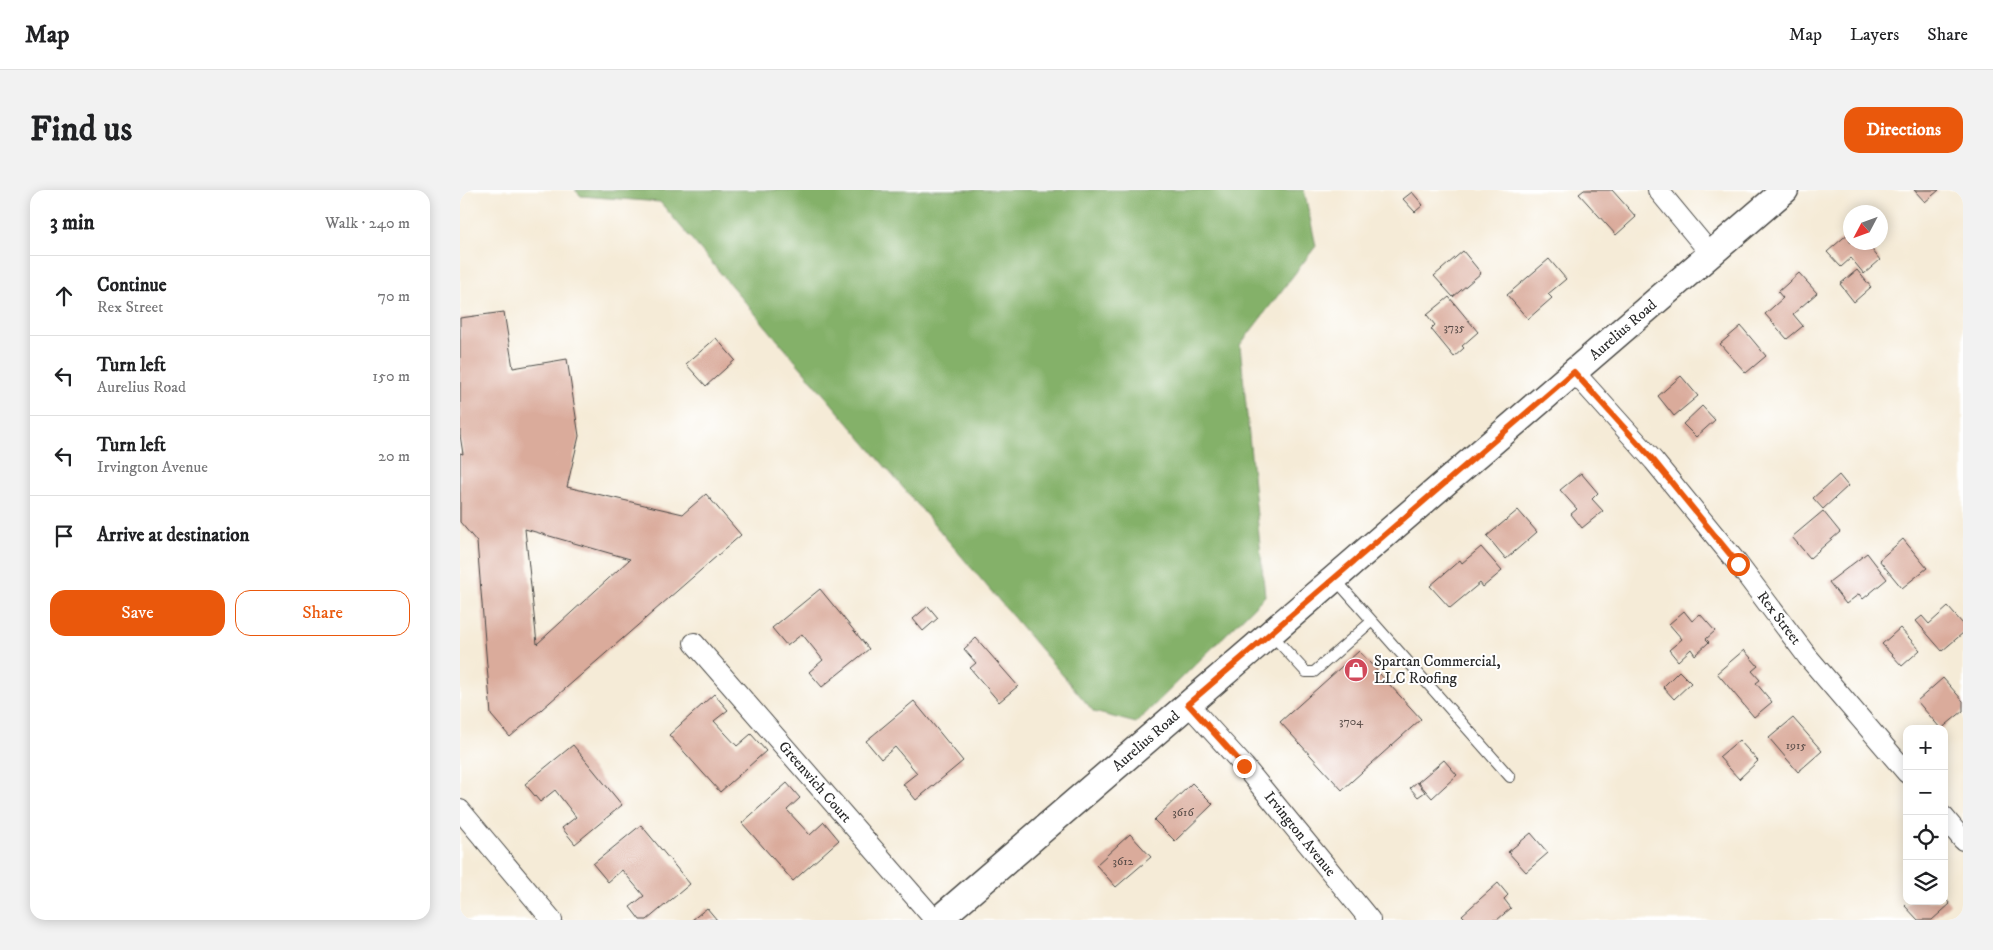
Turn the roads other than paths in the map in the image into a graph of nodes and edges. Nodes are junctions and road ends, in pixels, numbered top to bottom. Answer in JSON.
{"nodes":[{"id":1,"x":1658,"y":190,"type":"edge"},
{"id":2,"x":1785,"y":190,"type":"edge"},
{"id":3,"x":1711,"y":254,"type":"junction"},
{"id":4,"x":1574,"y":372,"type":"junction"},
{"id":5,"x":1335,"y":578,"type":"junction"},
{"id":6,"x":1372,"y":621,"type":"junction"},
{"id":7,"x":1270,"y":634,"type":"junction"},
{"id":8,"x":694,"y":643,"type":"dead end"},
{"id":9,"x":1188,"y":704,"type":"junction"},
{"id":10,"x":1904,"y":770,"type":"edge"},
{"id":11,"x":1510,"y":778,"type":"dead end"},
{"id":12,"x":460,"y":810,"type":"edge"},
{"id":13,"x":1948,"y":823,"type":"edge"},
{"id":14,"x":1963,"y":840,"type":"edge"},
{"id":15,"x":552,"y":920,"type":"edge"},
{"id":16,"x":936,"y":920,"type":"edge"},
{"id":17,"x":1370,"y":920,"type":"edge"}],
"edges":[{"from":1,"to":3,"type":"street"},
{"from":2,"to":3,"type":"street","name":"Aurelius Road"},
{"from":3,"to":4,"type":"street","name":"Aurelius Road"},
{"from":4,"to":5,"type":"street","name":"Aurelius Road"},
{"from":4,"to":10,"type":"street","name":"Rex Street"},
{"from":5,"to":6,"type":"lane"},
{"from":5,"to":7,"type":"street","name":"Aurelius Road"},
{"from":6,"to":7,"type":"lane"},
{"from":6,"to":11,"type":"lane"},
{"from":7,"to":9,"type":"street","name":"Aurelius Road"},
{"from":8,"to":16,"type":"street","name":"Greenwich Court"},
{"from":9,"to":16,"type":"street","name":"Aurelius Road"},
{"from":9,"to":17,"type":"street","name":"Irvington Avenue"},
{"from":12,"to":15,"type":"street"},
{"from":13,"to":14,"type":"street"}]}
